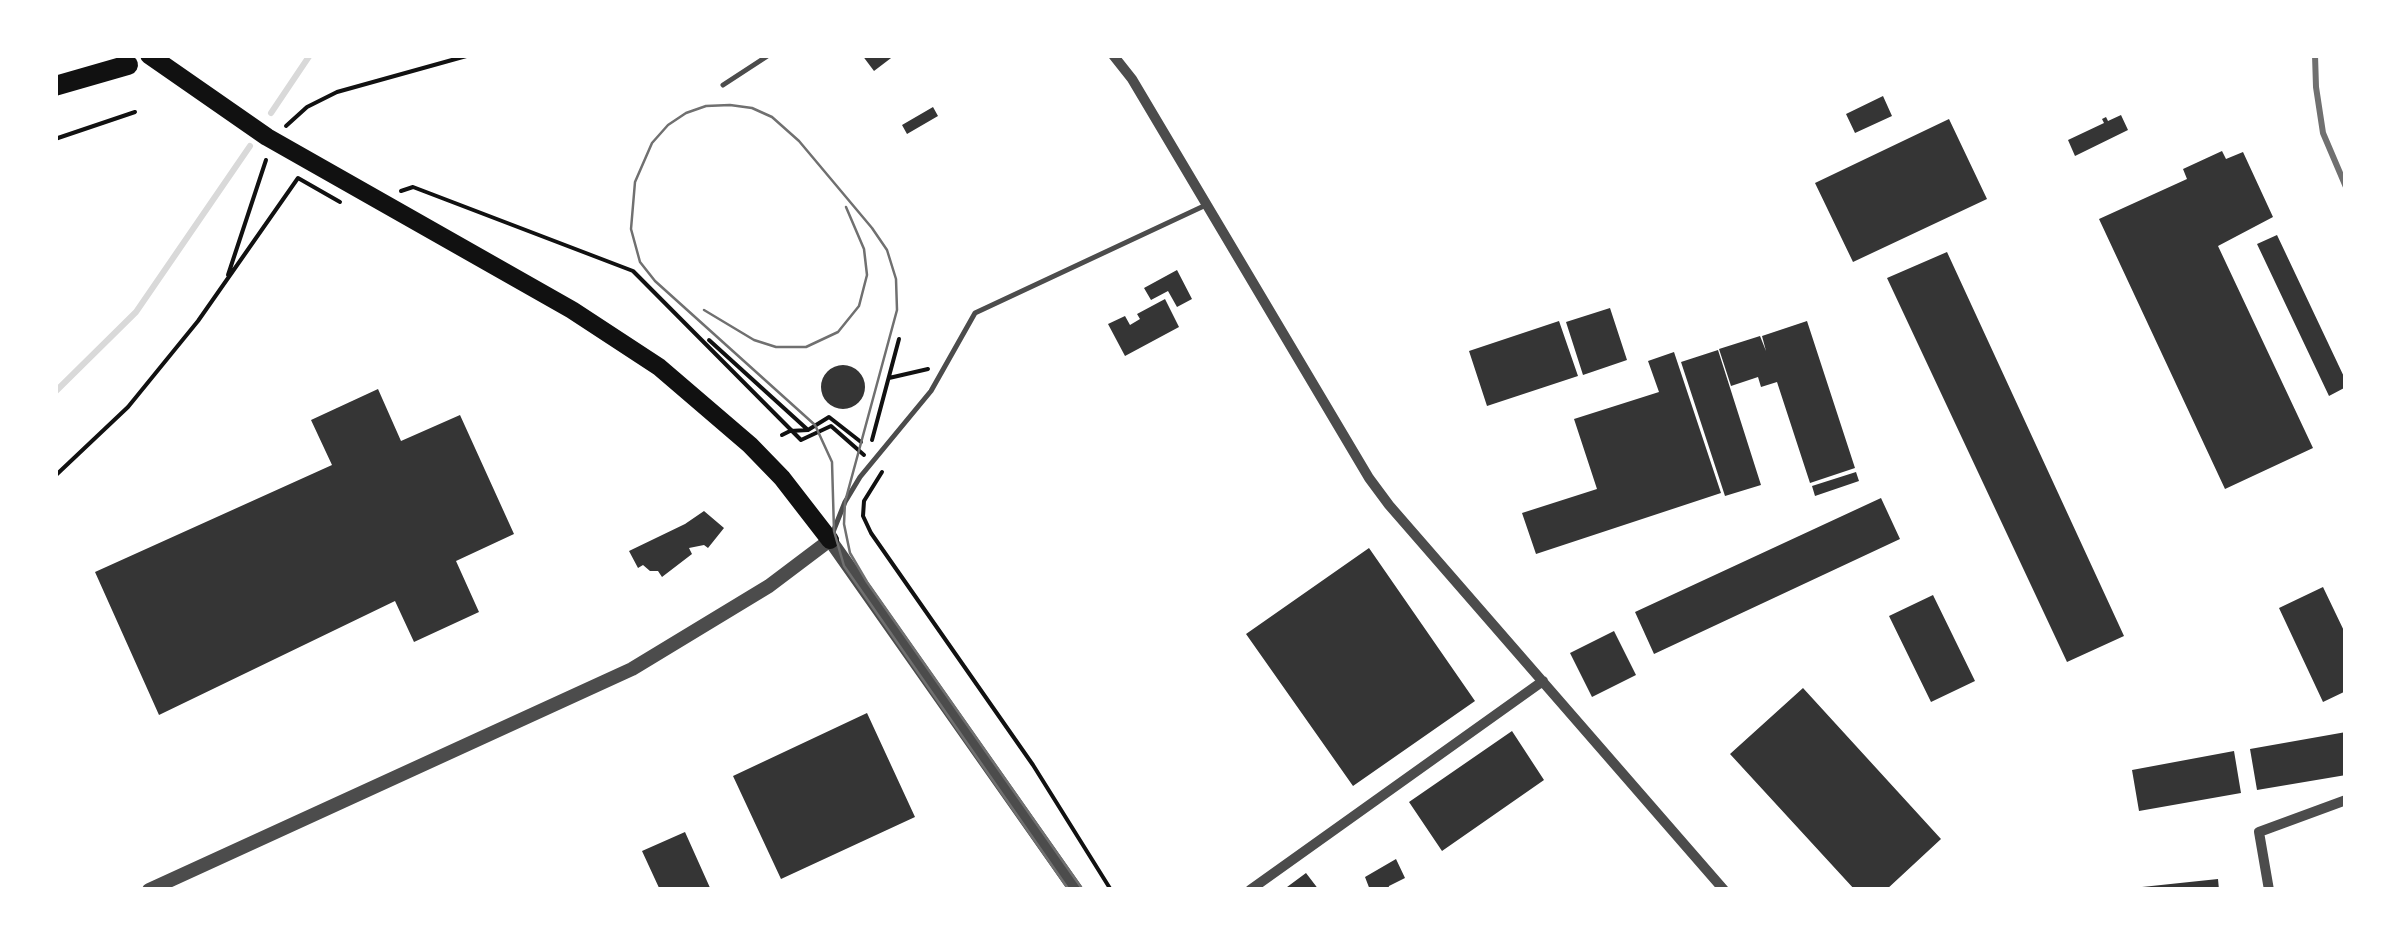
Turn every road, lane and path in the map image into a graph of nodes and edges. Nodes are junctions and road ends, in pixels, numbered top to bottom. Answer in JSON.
{"nodes":[{"id":1,"x":149,"y":55,"type":"edge"},
{"id":2,"x":470,"y":55,"type":"edge"},
{"id":3,"x":769,"y":55,"type":"edge"},
{"id":4,"x":1113,"y":55,"type":"edge"},
{"id":5,"x":128,"y":64,"type":"dead end"},
{"id":6,"x":377,"y":78,"type":"dead end"},
{"id":7,"x":723,"y":86,"type":"dead end"},
{"id":8,"x":55,"y":90,"type":"edge"},
{"id":9,"x":135,"y":112,"type":"dead end"},
{"id":10,"x":55,"y":139,"type":"edge"},
{"id":11,"x":398,"y":194,"type":"dead end"},
{"id":12,"x":339,"y":203,"type":"dead end"},
{"id":13,"x":1206,"y":205,"type":"junction"},
{"id":14,"x":899,"y":339,"type":"dead end"},
{"id":15,"x":709,"y":340,"type":"dead end"},
{"id":16,"x":944,"y":369,"type":"junction"},
{"id":17,"x":889,"y":378,"type":"junction"},
{"id":18,"x":796,"y":418,"type":"junction"},
{"id":19,"x":808,"y":430,"type":"junction"},
{"id":20,"x":790,"y":431,"type":"junction"},
{"id":21,"x":782,"y":435,"type":"dead end"},
{"id":22,"x":861,"y":442,"type":"dead end"},
{"id":23,"x":868,"y":448,"type":"dead end"},
{"id":24,"x":872,"y":462,"type":"junction"},
{"id":25,"x":55,"y":476,"type":"edge"},
{"id":26,"x":830,"y":540,"type":"junction"},
{"id":27,"x":1543,"y":681,"type":"junction"},
{"id":28,"x":2346,"y":800,"type":"edge"},
{"id":29,"x":149,"y":890,"type":"edge"},
{"id":30,"x":1076,"y":890,"type":"edge"},
{"id":31,"x":1110,"y":890,"type":"edge"},
{"id":32,"x":1250,"y":890,"type":"edge"},
{"id":33,"x":1724,"y":890,"type":"edge"},
{"id":34,"x":2269,"y":890,"type":"edge"}],
"edges":[{"from":1,"to":26,"type":"main road"},
{"from":2,"to":6,"type":"path"},
{"from":3,"to":7,"type":"lane"},
{"from":4,"to":13,"type":"street"},
{"from":5,"to":8,"type":"highway"},
{"from":9,"to":10,"type":"path"},
{"from":11,"to":20,"type":"path"},
{"from":12,"to":25,"type":"path"},
{"from":13,"to":16,"type":"lane"},
{"from":13,"to":27,"type":"street"},
{"from":14,"to":17,"type":"path"},
{"from":15,"to":18,"type":"path"},
{"from":16,"to":17,"type":"path"},
{"from":16,"to":24,"type":"lane"},
{"from":17,"to":23,"type":"path"},
{"from":18,"to":19,"type":"path"},
{"from":18,"to":20,"type":"path"},
{"from":19,"to":20,"type":"path"},
{"from":19,"to":22,"type":"path"},
{"from":20,"to":21,"type":"path"},
{"from":20,"to":24,"type":"path"},
{"from":24,"to":26,"type":"lane"},
{"from":24,"to":31,"type":"path"},
{"from":26,"to":29,"type":"street"},
{"from":26,"to":30,"type":"street"},
{"from":27,"to":32,"type":"street"},
{"from":27,"to":33,"type":"street"},
{"from":28,"to":34,"type":"street"}]}
